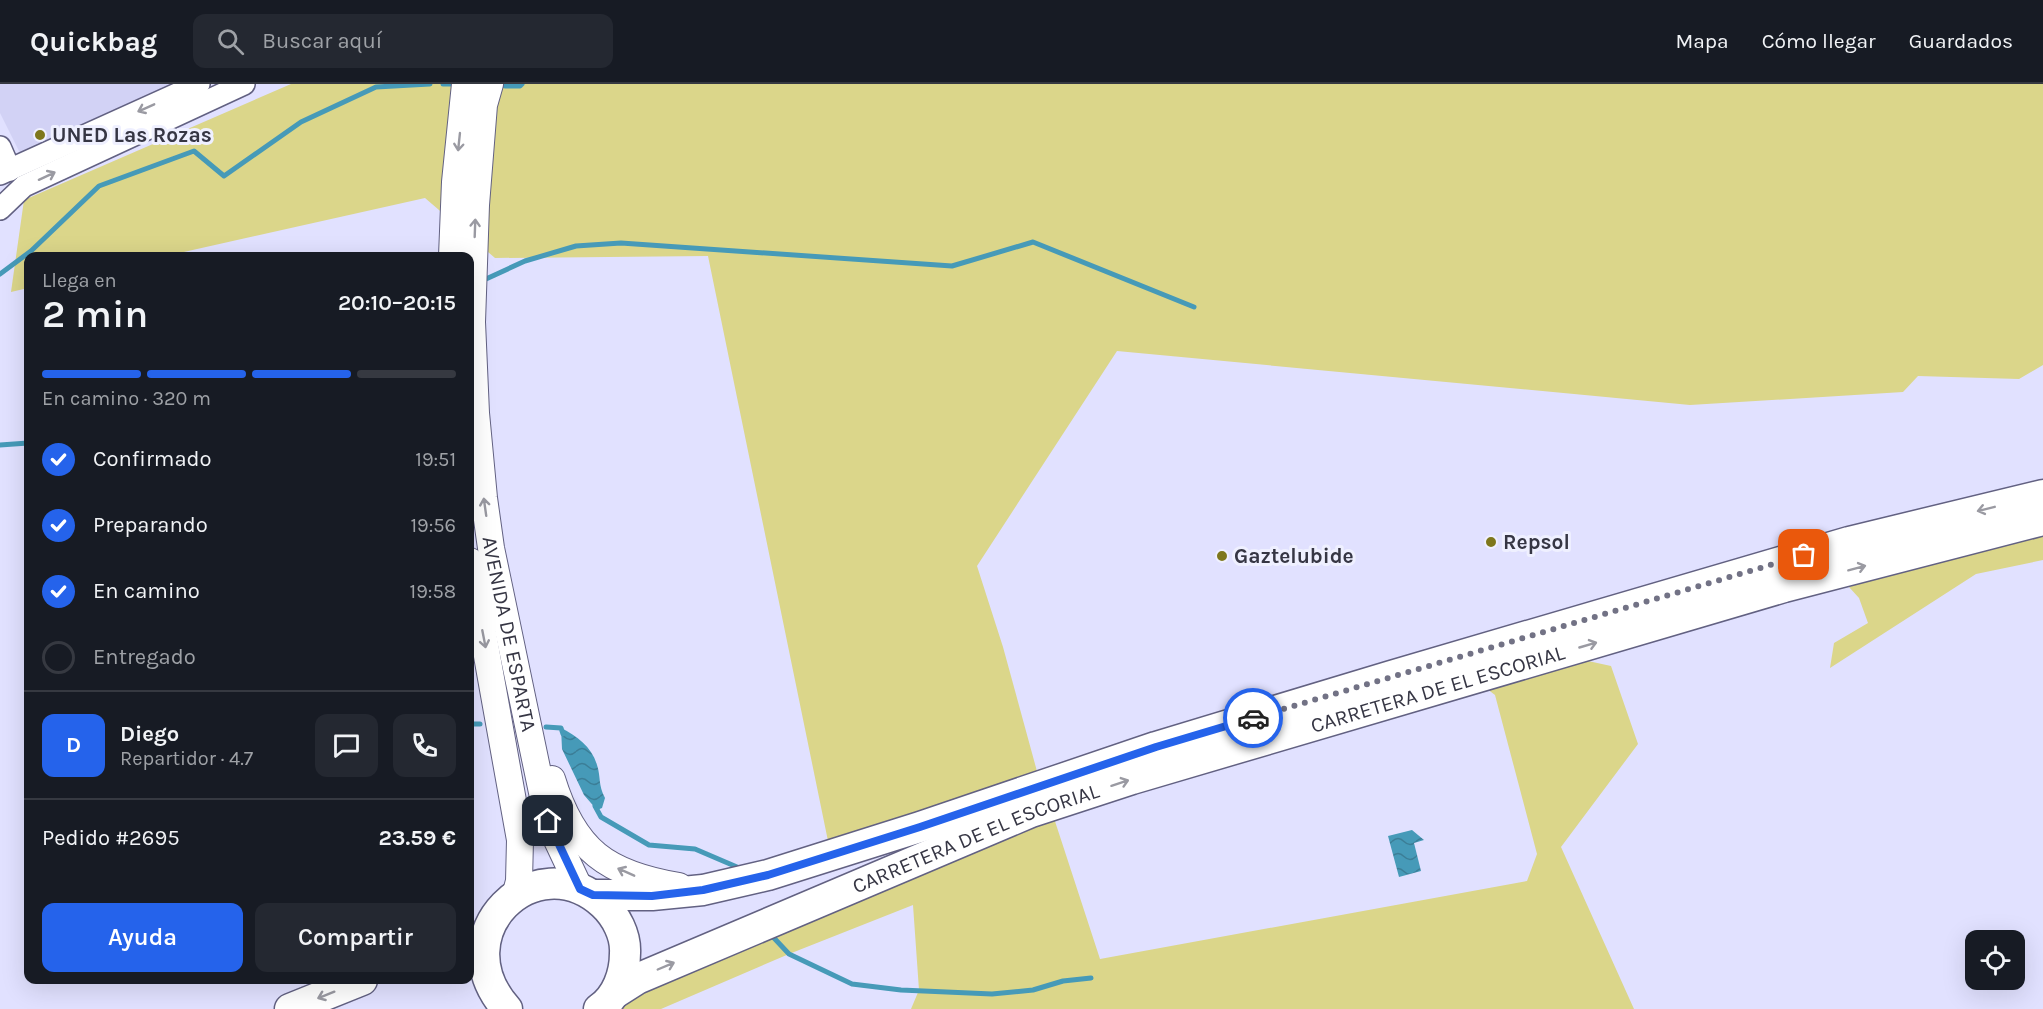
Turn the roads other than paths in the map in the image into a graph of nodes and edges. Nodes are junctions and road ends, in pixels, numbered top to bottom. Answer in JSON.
{"nodes":[{"id":1,"x":199,"y":84,"type":"edge"},
{"id":2,"x":244,"y":84,"type":"edge"},
{"id":3,"x":465,"y":84,"type":"edge"},
{"id":4,"x":490,"y":84,"type":"edge"},
{"id":5,"x":0,"y":147,"type":"edge"},
{"id":6,"x":5,"y":172,"type":"edge"},
{"id":7,"x":0,"y":209,"type":"edge"},
{"id":8,"x":452,"y":252,"type":"edge"},
{"id":9,"x":474,"y":264,"type":"edge"},
{"id":10,"x":474,"y":368,"type":"edge"},
{"id":11,"x":2043,"y":495,"type":"edge"},
{"id":12,"x":2043,"y":520,"type":"edge"},
{"id":13,"x":474,"y":583,"type":"edge"},
{"id":14,"x":512,"y":646,"type":"junction"},
{"id":15,"x":703,"y":890,"type":"junction"},
{"id":16,"x":587,"y":892,"type":"junction"},
{"id":17,"x":514,"y":896,"type":"junction"},
{"id":18,"x":480,"y":928,"type":"edge"},
{"id":19,"x":352,"y":984,"type":"edge"},
{"id":20,"x":607,"y":1001,"type":"edge"},
{"id":21,"x":290,"y":1009,"type":"edge"},
{"id":22,"x":507,"y":1009,"type":"edge"}],
"edges":[{"from":1,"to":6,"type":"lane","one_way":true},
{"from":7,"to":2,"type":"lane","one_way":true},
{"from":3,"to":8,"type":"main road","one_way":true},
{"from":9,"to":4,"type":"main road","name":"AVENIDA DE ESPARTA","one_way":true},
{"from":5,"to":6,"type":"lane"},
{"from":14,"to":10,"type":"main road","name":"AVENIDA DE ESPARTA","one_way":true},
{"from":11,"to":15,"type":"highway","name":"CARRETERA DE EL ESCORIAL","one_way":true},
{"from":20,"to":12,"type":"highway","name":"CARRETERA DE EL ESCORIAL","one_way":true},
{"from":13,"to":17,"type":"main road","name":"AVENIDA DE ESPARTA","one_way":true},
{"from":15,"to":14,"type":"main road","one_way":true},
{"from":14,"to":16,"type":"main road","name":"AVENIDA DE ESPARTA"},
{"from":15,"to":16,"type":"highway","name":"CARRETERA DE EL ESCORIAL"},
{"from":16,"to":17,"type":"highway","name":"CARRETERA DE EL ESCORIAL"},
{"from":16,"to":20,"type":"highway"},
{"from":17,"to":18,"type":"highway"},
{"from":18,"to":22,"type":"highway"},
{"from":19,"to":21,"type":"highway","one_way":true}]}
